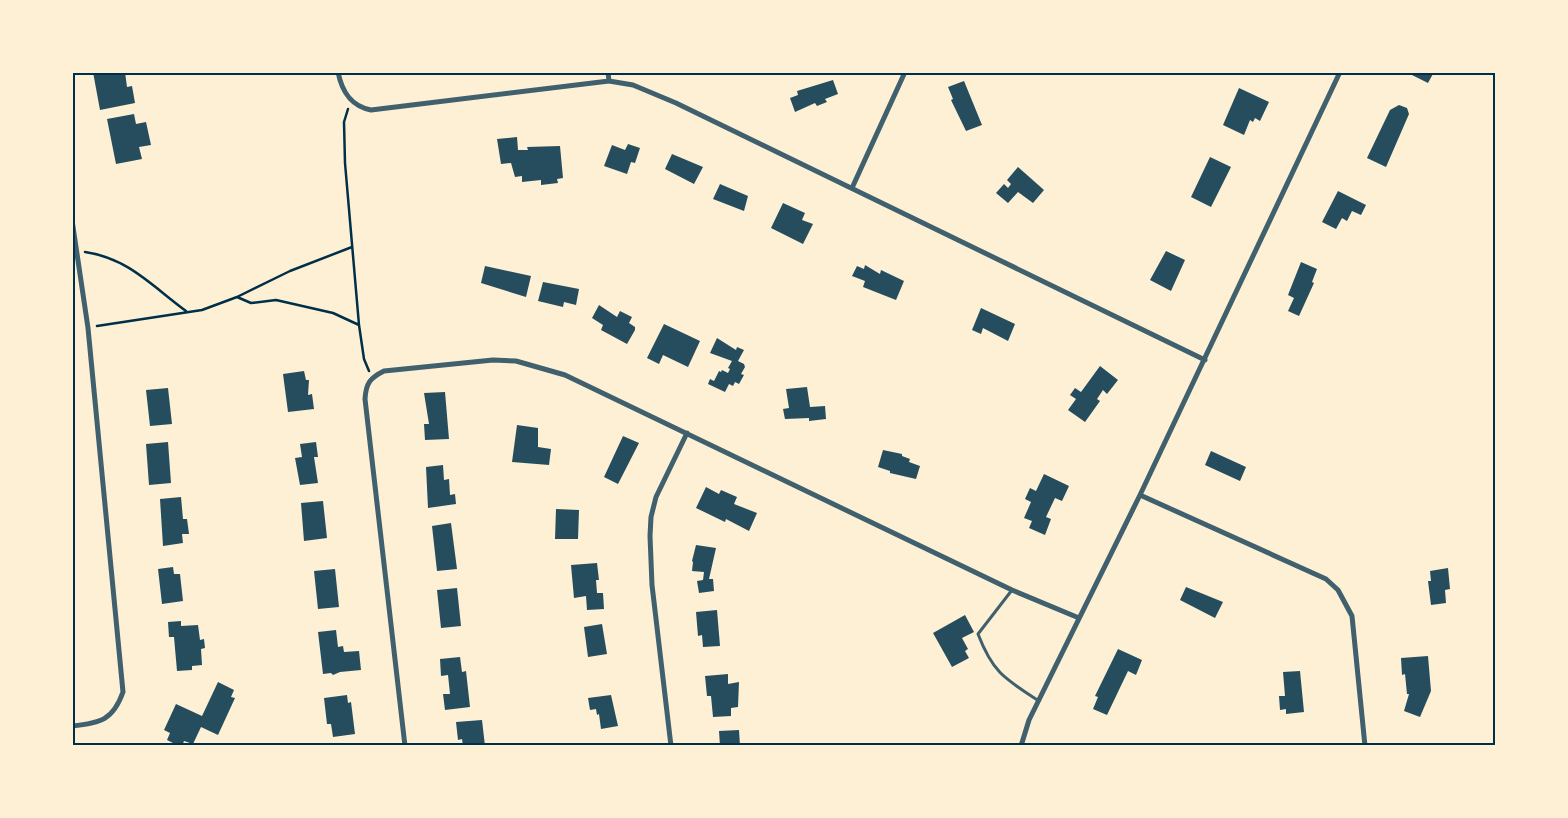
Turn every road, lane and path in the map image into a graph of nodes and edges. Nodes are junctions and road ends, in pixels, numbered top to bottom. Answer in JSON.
{"nodes":[{"id":1,"x":338,"y":72,"type":"edge"},
{"id":2,"x":608,"y":72,"type":"edge"},
{"id":3,"x":905,"y":72,"type":"edge"},
{"id":4,"x":1340,"y":72,"type":"edge"},
{"id":5,"x":609,"y":81,"type":"junction"},
{"id":6,"x":351,"y":102,"type":"junction"},
{"id":7,"x":852,"y":188,"type":"junction"},
{"id":8,"x":72,"y":220,"type":"edge"},
{"id":9,"x":352,"y":247,"type":"junction"},
{"id":10,"x":78,"y":251,"type":"junction"},
{"id":11,"x":237,"y":297,"type":"junction"},
{"id":12,"x":188,"y":312,"type":"junction"},
{"id":13,"x":359,"y":325,"type":"junction"},
{"id":14,"x":88,"y":328,"type":"junction"},
{"id":15,"x":1205,"y":360,"type":"junction"},
{"id":16,"x":372,"y":376,"type":"junction"},
{"id":17,"x":687,"y":433,"type":"junction"},
{"id":18,"x":1140,"y":495,"type":"junction"},
{"id":19,"x":1012,"y":590,"type":"junction"},
{"id":20,"x":1079,"y":618,"type":"junction"},
{"id":21,"x":1038,"y":701,"type":"junction"},
{"id":22,"x":72,"y":726,"type":"edge"},
{"id":23,"x":405,"y":746,"type":"edge"},
{"id":24,"x":671,"y":746,"type":"edge"},
{"id":25,"x":1021,"y":746,"type":"edge"},
{"id":26,"x":1365,"y":746,"type":"edge"}],
"edges":[{"from":1,"to":6,"type":"street"},
{"from":2,"to":5,"type":"street"},
{"from":3,"to":7,"type":"street"},
{"from":4,"to":15,"type":"street"},
{"from":5,"to":6,"type":"street"},
{"from":5,"to":7,"type":"street"},
{"from":6,"to":9,"type":"path"},
{"from":7,"to":15,"type":"street"},
{"from":8,"to":10,"type":"street"},
{"from":9,"to":11,"type":"path"},
{"from":9,"to":13,"type":"path"},
{"from":10,"to":12,"type":"path"},
{"from":10,"to":14,"type":"street"},
{"from":11,"to":12,"type":"path"},
{"from":11,"to":13,"type":"path"},
{"from":12,"to":14,"type":"path"},
{"from":13,"to":16,"type":"path"},
{"from":14,"to":22,"type":"street"},
{"from":15,"to":18,"type":"street"},
{"from":16,"to":17,"type":"street"},
{"from":16,"to":23,"type":"street"},
{"from":17,"to":19,"type":"street"},
{"from":17,"to":24,"type":"street"},
{"from":18,"to":20,"type":"street"},
{"from":18,"to":26,"type":"street"},
{"from":19,"to":20,"type":"street"},
{"from":19,"to":21,"type":"lane"},
{"from":20,"to":21,"type":"street"},
{"from":21,"to":25,"type":"street"}]}
